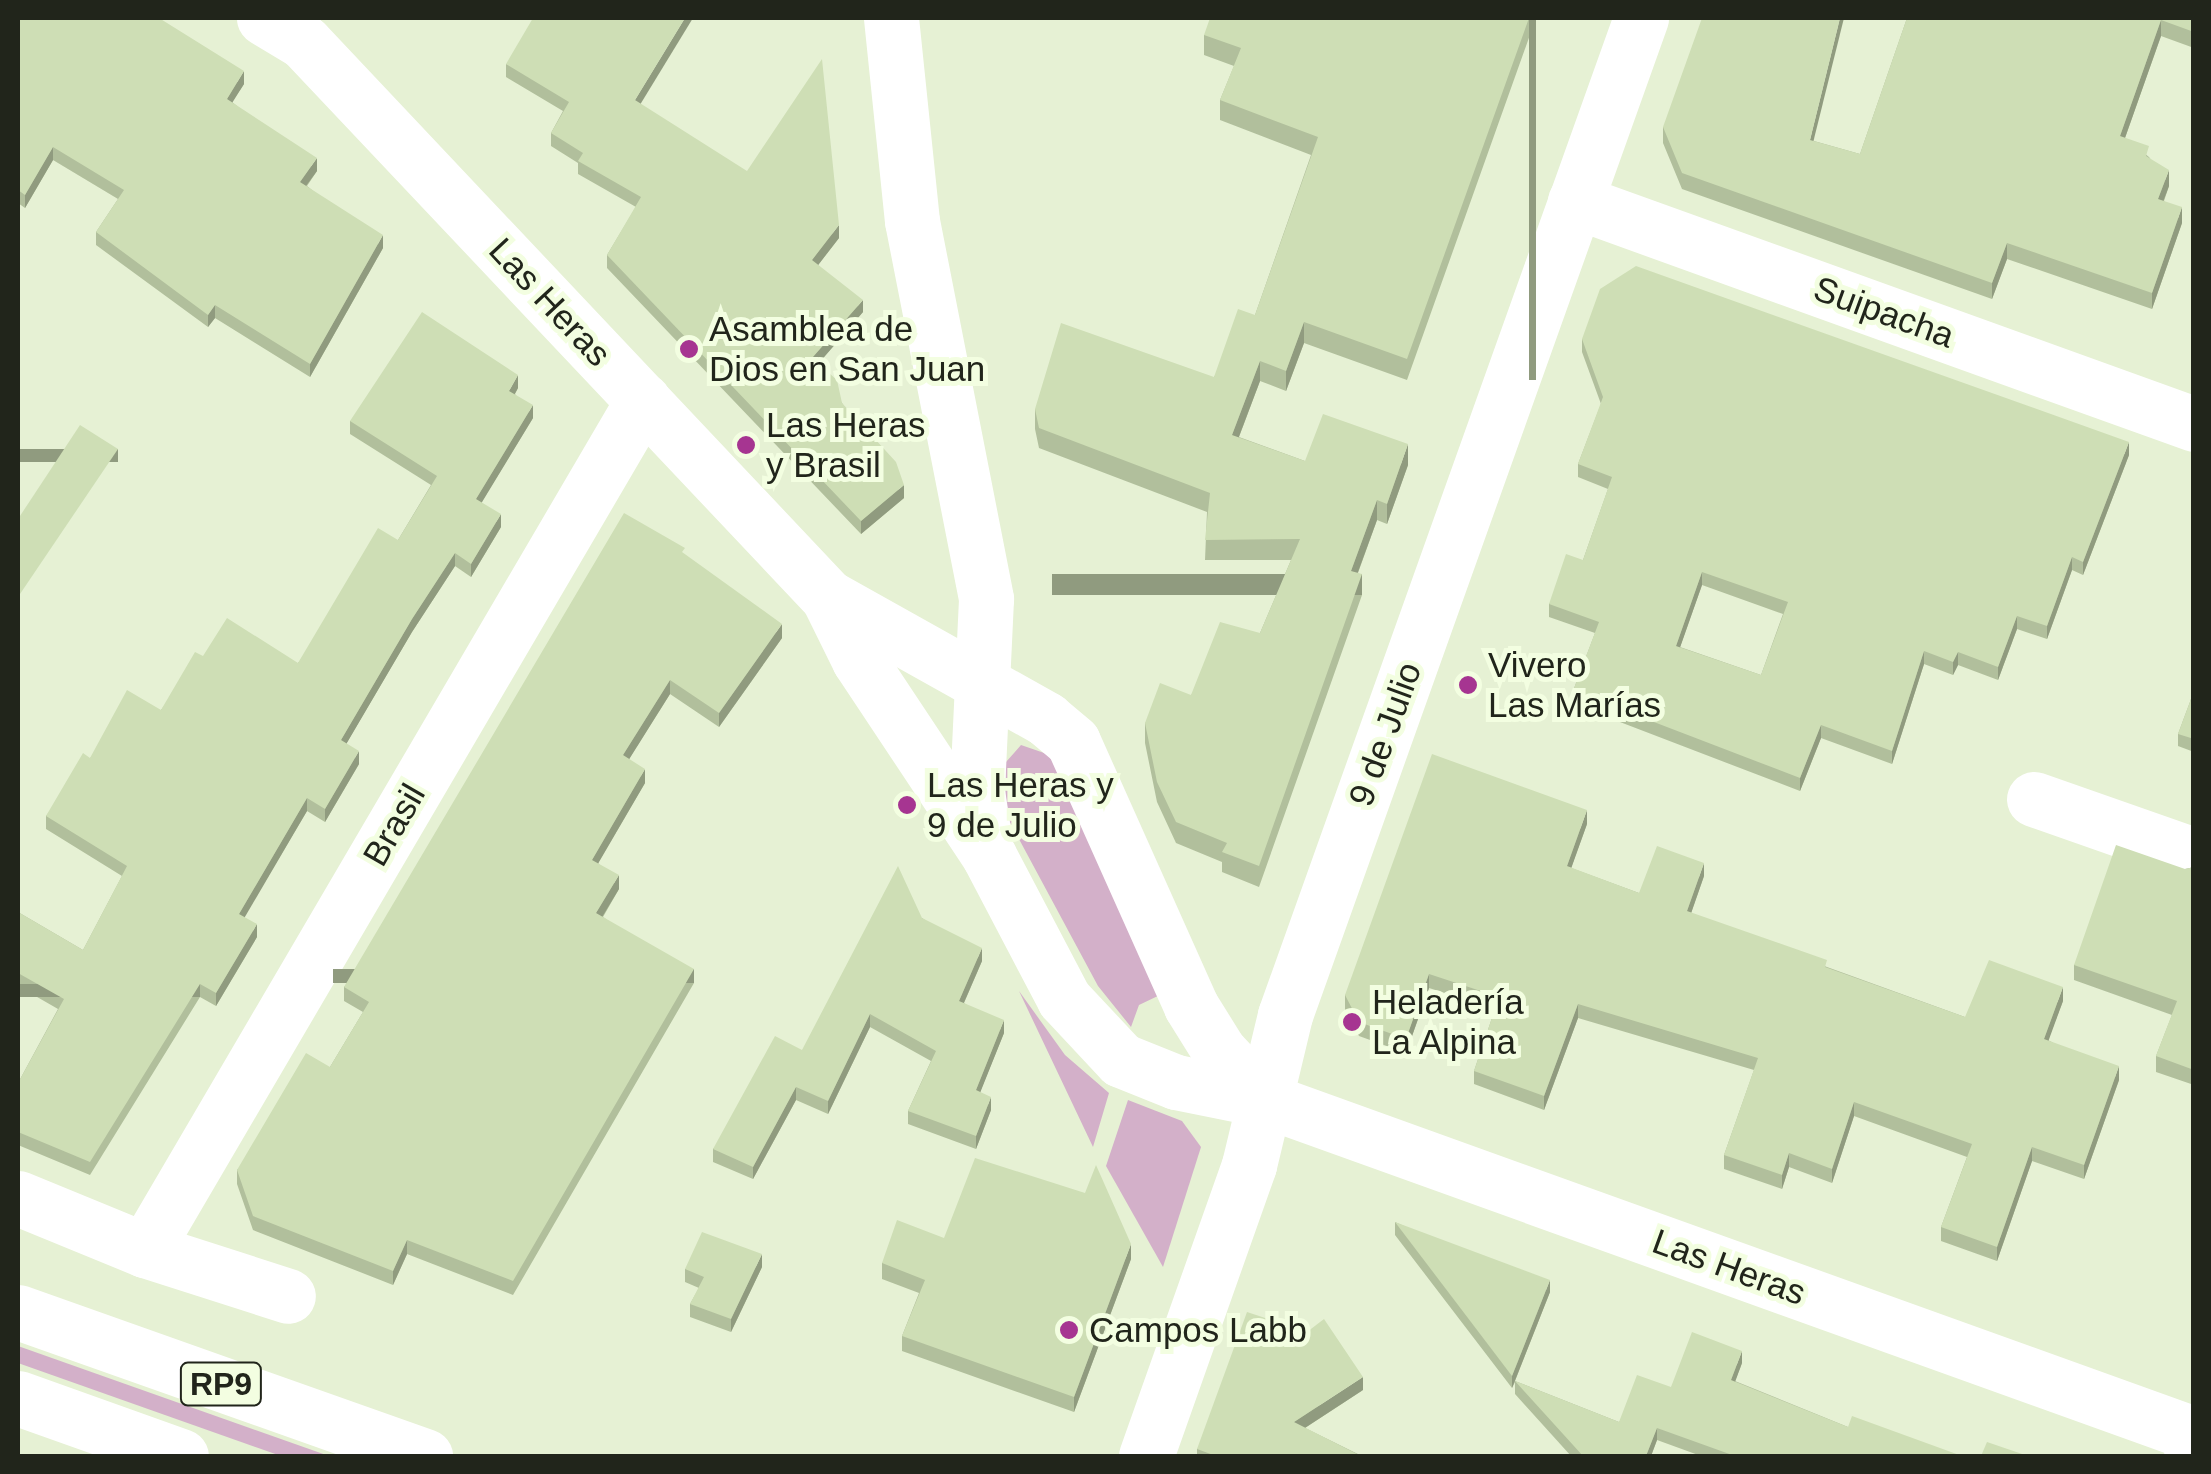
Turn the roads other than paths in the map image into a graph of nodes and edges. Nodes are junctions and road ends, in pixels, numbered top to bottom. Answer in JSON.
{"nodes":[{"id":1,"x":264,"y":18,"type":"edge"},
{"id":2,"x":890,"y":18,"type":"edge"},
{"id":3,"x":1641,"y":18,"type":"edge"},
{"id":4,"x":1575,"y":201,"type":"junction"},
{"id":5,"x":642,"y":400,"type":"junction"},
{"id":6,"x":2194,"y":424,"type":"edge"},
{"id":7,"x":828,"y":597,"type":"junction"},
{"id":8,"x":985,"y":684,"type":"junction"},
{"id":9,"x":2034,"y":799,"type":"dead end"},
{"id":10,"x":2194,"y":855,"type":"edge"},
{"id":11,"x":989,"y":856,"type":"junction"},
{"id":12,"x":1265,"y":1100,"type":"junction"},
{"id":13,"x":18,"y":1198,"type":"edge"},
{"id":14,"x":145,"y":1250,"type":"junction"},
{"id":15,"x":288,"y":1296,"type":"dead end"},
{"id":16,"x":18,"y":1312,"type":"edge"},
{"id":17,"x":18,"y":1398,"type":"edge"},
{"id":18,"x":2194,"y":1434,"type":"edge"},
{"id":19,"x":2194,"y":1449,"type":"edge"},
{"id":20,"x":182,"y":1456,"type":"edge"},
{"id":21,"x":425,"y":1456,"type":"edge"},
{"id":22,"x":1146,"y":1456,"type":"edge"},
{"id":23,"x":2191,"y":1456,"type":"edge"}],
"edges":[{"from":1,"to":5,"type":"street","name":"Las Heras"},
{"from":2,"to":8,"type":"street"},
{"from":3,"to":4,"type":"street","name":"9 de Julio"},
{"from":4,"to":6,"type":"street","name":"Suipacha"},
{"from":4,"to":12,"type":"street","name":"9 de Julio"},
{"from":5,"to":7,"type":"street","name":"Las Heras"},
{"from":5,"to":14,"type":"street","name":"Brasil"},
{"from":7,"to":8,"type":"street","name":"Las Heras"},
{"from":7,"to":11,"type":"street","name":"Las Heras"},
{"from":8,"to":11,"type":"street"},
{"from":8,"to":12,"type":"street","name":"Las Heras"},
{"from":9,"to":10,"type":"street"},
{"from":11,"to":12,"type":"street","name":"Las Heras"},
{"from":12,"to":18,"type":"street","name":"Las Heras"},
{"from":12,"to":22,"type":"street","name":"9 de Julio"},
{"from":13,"to":14,"type":"street"},
{"from":14,"to":15,"type":"street"},
{"from":16,"to":21,"type":"street","number":"RP9"},
{"from":17,"to":20,"type":"street","number":"RP9"},
{"from":19,"to":23,"type":"street"}]}
